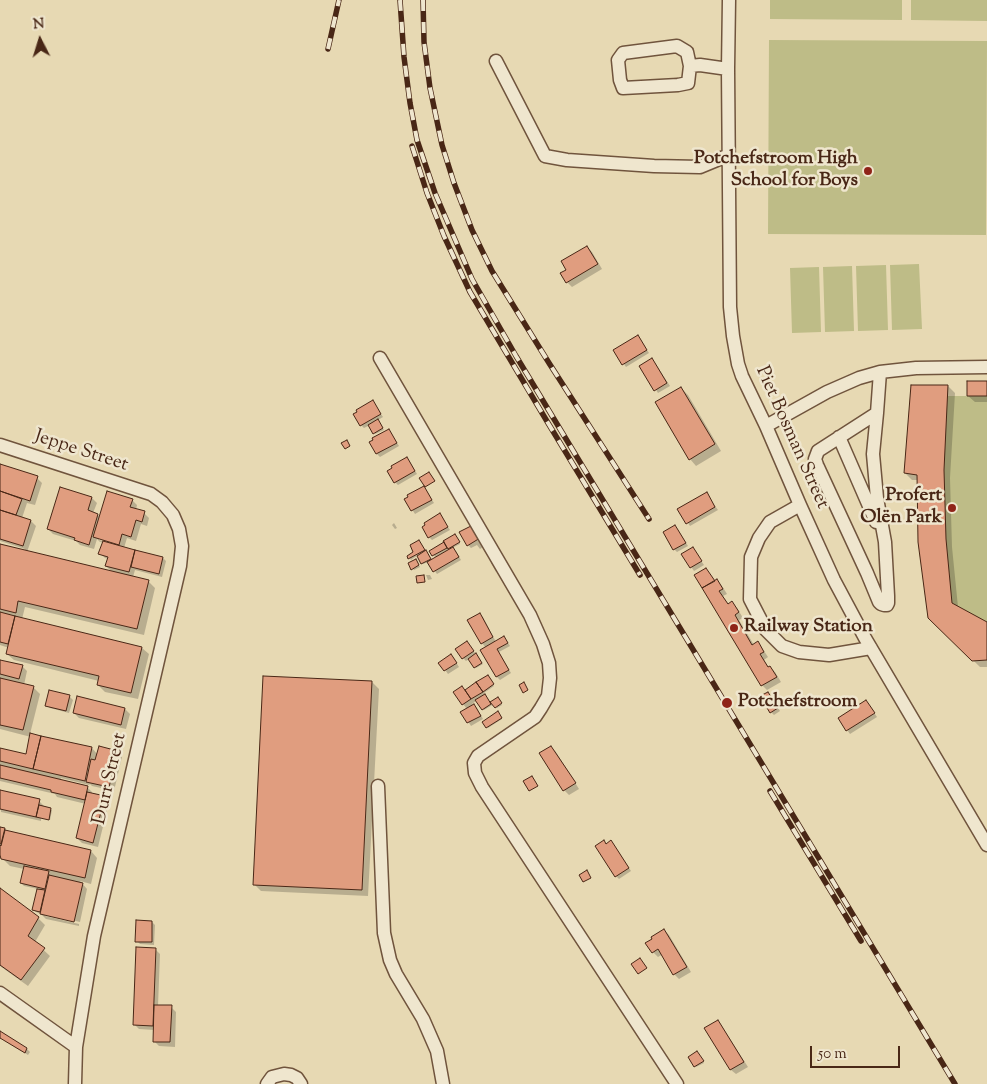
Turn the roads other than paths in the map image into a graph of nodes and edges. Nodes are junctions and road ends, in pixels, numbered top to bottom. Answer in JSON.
{"nodes":[{"id":1,"x":729,"y":0,"type":"edge"},
{"id":2,"x":496,"y":61,"type":"dead end"},
{"id":3,"x":690,"y":66,"type":"junction"},
{"id":4,"x":728,"y":69,"type":"junction"},
{"id":5,"x":729,"y":155,"type":"junction"},
{"id":6,"x":380,"y":358,"type":"dead end"},
{"id":7,"x":987,"y":367,"type":"edge"},
{"id":8,"x":880,"y":372,"type":"junction"},
{"id":9,"x":877,"y":413,"type":"junction"},
{"id":10,"x":766,"y":426,"type":"junction"},
{"id":11,"x":839,"y":438,"type":"junction"},
{"id":12,"x":0,"y":445,"type":"edge"},
{"id":13,"x":151,"y":494,"type":"joint"},
{"id":14,"x":800,"y":505,"type":"junction"},
{"id":15,"x":884,"y":542,"type":"junction"},
{"id":16,"x":871,"y":648,"type":"junction"},
{"id":17,"x":378,"y":786,"type":"dead end"},
{"id":18,"x":987,"y":845,"type":"edge"},
{"id":19,"x":0,"y":993,"type":"edge"},
{"id":20,"x":76,"y":1047,"type":"junction"},
{"id":21,"x":75,"y":1084,"type":"edge"},
{"id":22,"x":267,"y":1084,"type":"edge"},
{"id":23,"x":301,"y":1084,"type":"edge"},
{"id":24,"x":443,"y":1084,"type":"edge"},
{"id":25,"x":678,"y":1084,"type":"edge"}],
"edges":[{"from":1,"to":4,"type":"street","name":"Piet Bosman Street"},
{"from":2,"to":5,"type":"street"},
{"from":3,"to":3,"type":"street"},
{"from":3,"to":4,"type":"street"},
{"from":4,"to":5,"type":"street","name":"Piet Bosman Street"},
{"from":5,"to":10,"type":"street","name":"Piet Bosman Street"},
{"from":6,"to":25,"type":"street"},
{"from":7,"to":8,"type":"street"},
{"from":8,"to":9,"type":"street"},
{"from":8,"to":10,"type":"street"},
{"from":9,"to":11,"type":"street"},
{"from":9,"to":15,"type":"street"},
{"from":10,"to":14,"type":"street","name":"Piet Bosman Street"},
{"from":11,"to":15,"type":"street"},
{"from":11,"to":15,"type":"street"},
{"from":12,"to":13,"type":"street","name":"Jeppe Street"},
{"from":13,"to":20,"type":"street","name":"Durr Street"},
{"from":14,"to":16,"type":"street","name":"Piet Bosman Street"},
{"from":14,"to":16,"type":"street"},
{"from":16,"to":18,"type":"street","name":"Piet Bosman Street"},
{"from":17,"to":24,"type":"street"},
{"from":19,"to":20,"type":"street"},
{"from":20,"to":21,"type":"street","name":"Durr Street"},
{"from":22,"to":23,"type":"street"}]}
